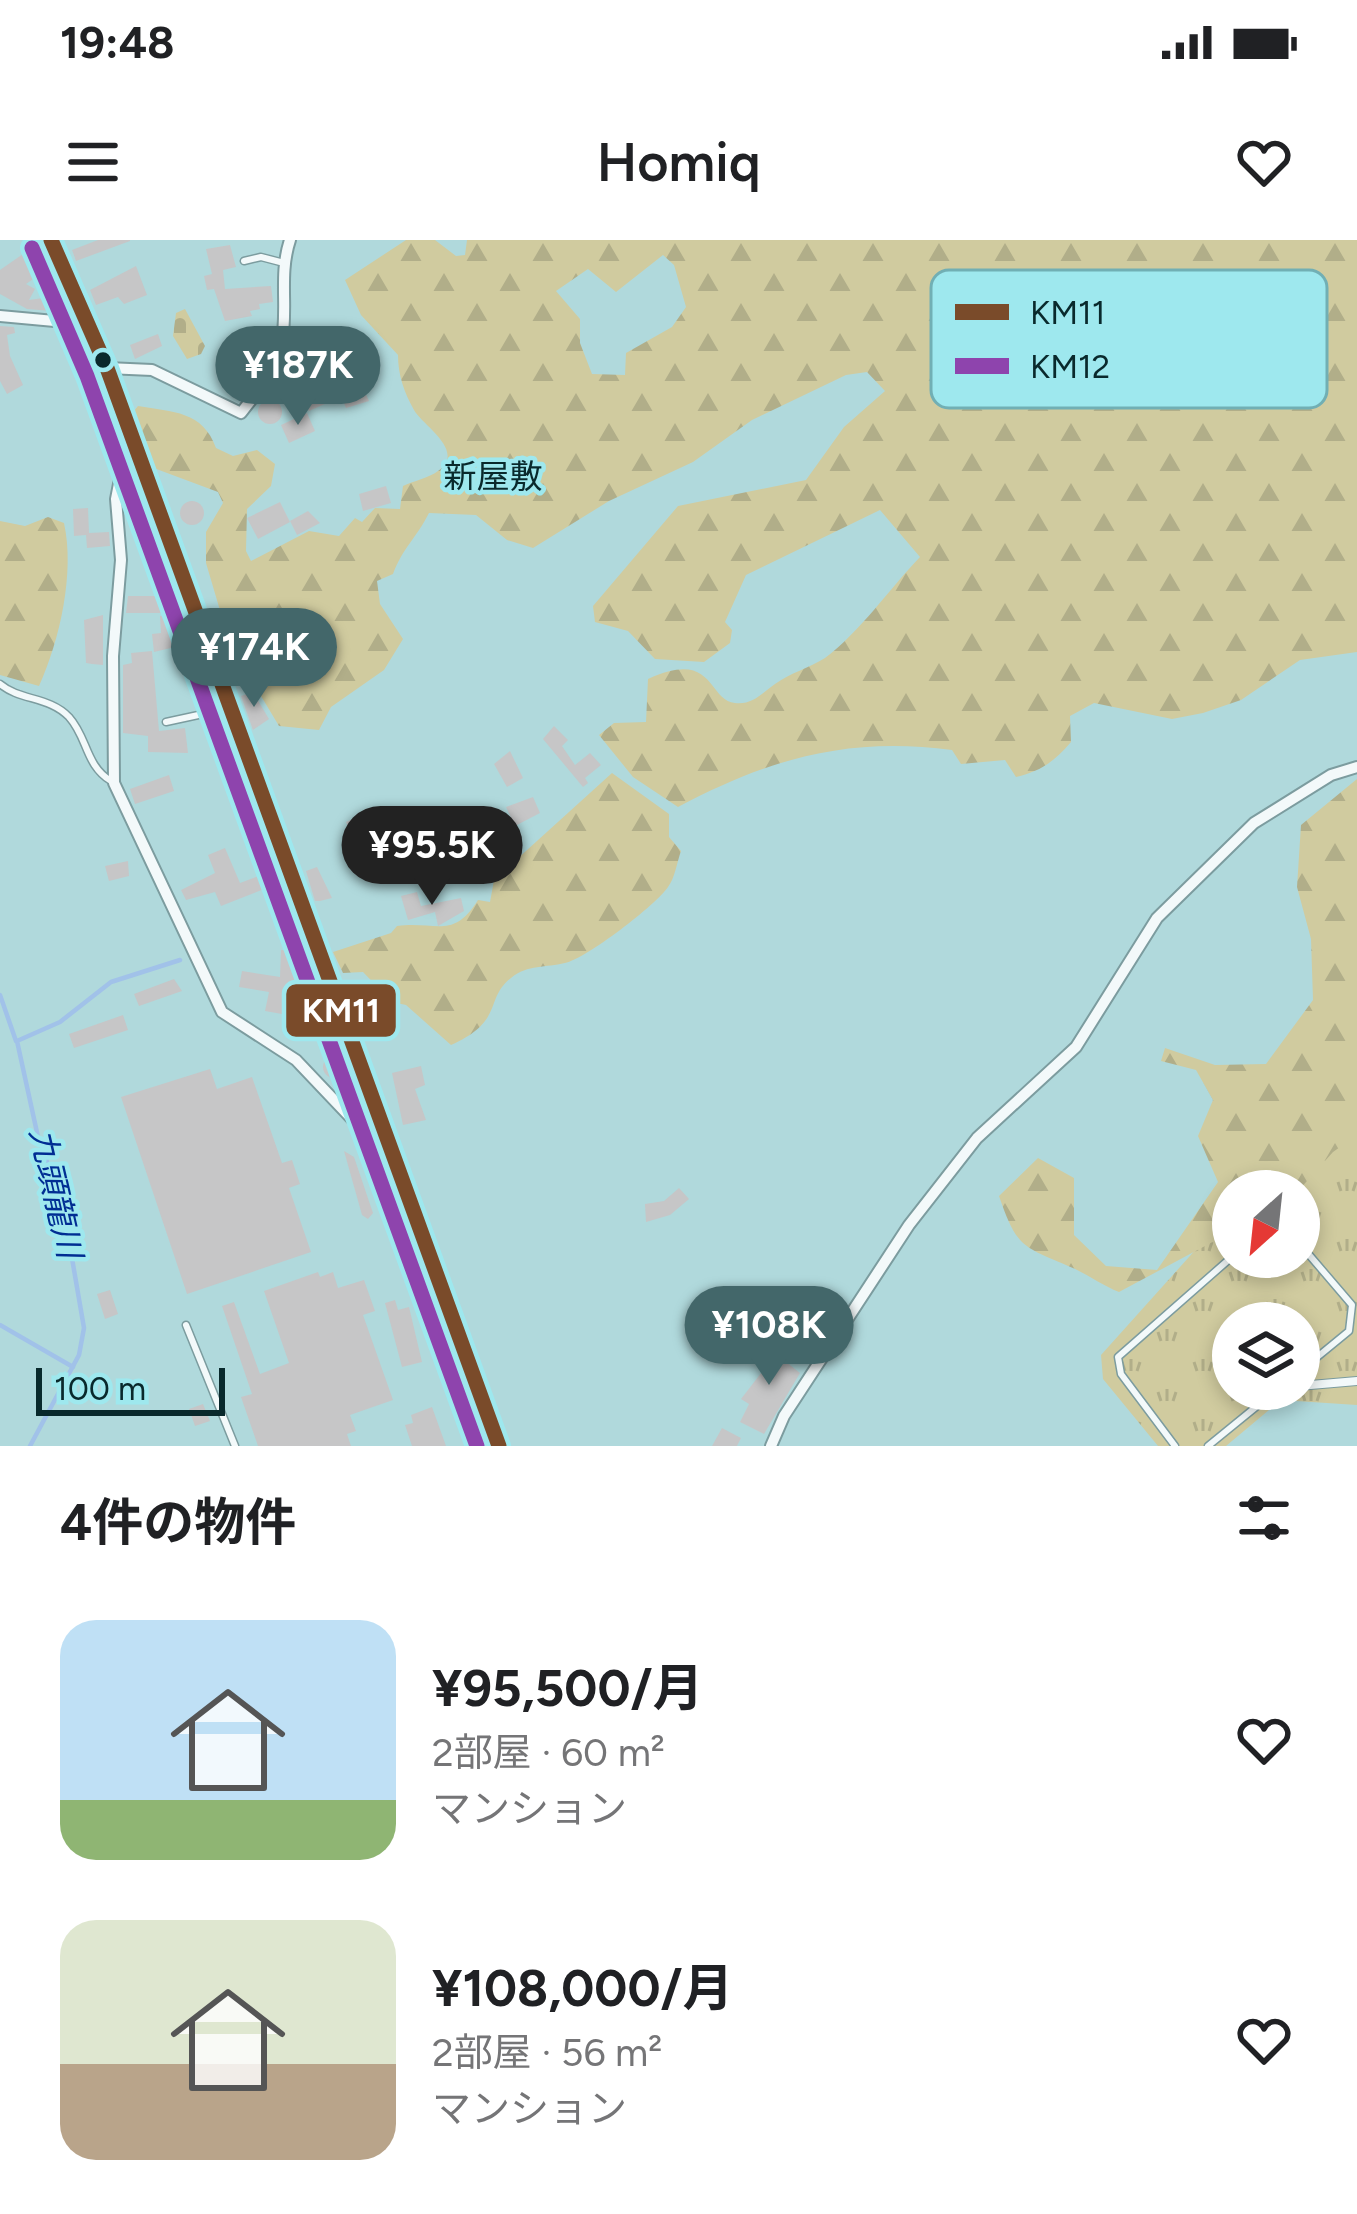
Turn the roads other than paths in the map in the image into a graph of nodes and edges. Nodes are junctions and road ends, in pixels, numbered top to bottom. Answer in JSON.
{"nodes":[{"id":1,"x":51,"y":240,"type":"edge"},
{"id":2,"x":290,"y":240,"type":"edge"},
{"id":3,"x":244,"y":261,"type":"dead end"},
{"id":4,"x":284,"y":263,"type":"junction"},
{"id":5,"x":0,"y":316,"type":"edge"},
{"id":6,"x":90,"y":325,"type":"junction"},
{"id":7,"x":282,"y":344,"type":"junction"},
{"id":8,"x":333,"y":362,"type":"dead end"},
{"id":9,"x":107,"y":368,"type":"junction"},
{"id":10,"x":130,"y":430,"type":"junction"},
{"id":11,"x":0,"y":684,"type":"edge"},
{"id":12,"x":229,"y":708,"type":"junction"},
{"id":13,"x":166,"y":722,"type":"dead end"},
{"id":14,"x":1357,"y":767,"type":"edge"},
{"id":15,"x":114,"y":783,"type":"junction"},
{"id":16,"x":390,"y":1148,"type":"junction"},
{"id":17,"x":1320,"y":1268,"type":"edge"},
{"id":18,"x":1212,"y":1274,"type":"edge"},
{"id":19,"x":186,"y":1325,"type":"dead end"},
{"id":20,"x":1320,"y":1355,"type":"edge"},
{"id":21,"x":1357,"y":1381,"type":"edge"},
{"id":22,"x":1320,"y":1384,"type":"edge"},
{"id":23,"x":1252,"y":1410,"type":"edge"},
{"id":24,"x":235,"y":1446,"type":"edge"},
{"id":25,"x":499,"y":1446,"type":"edge"},
{"id":26,"x":771,"y":1446,"type":"edge"},
{"id":27,"x":1174,"y":1446,"type":"edge"},
{"id":28,"x":1208,"y":1446,"type":"edge"}],
"edges":[{"from":1,"to":6,"type":"highway"},
{"from":2,"to":4,"type":"street"},
{"from":3,"to":4,"type":"lane"},
{"from":4,"to":7,"type":"street"},
{"from":5,"to":6,"type":"street"},
{"from":6,"to":9,"type":"highway"},
{"from":7,"to":8,"type":"lane"},
{"from":7,"to":9,"type":"street"},
{"from":9,"to":10,"type":"highway"},
{"from":10,"to":12,"type":"highway"},
{"from":10,"to":15,"type":"street"},
{"from":11,"to":15,"type":"lane"},
{"from":12,"to":13,"type":"lane"},
{"from":12,"to":16,"type":"highway"},
{"from":14,"to":26,"type":"street"},
{"from":15,"to":16,"type":"street"},
{"from":16,"to":25,"type":"highway"},
{"from":17,"to":20,"type":"lane"},
{"from":18,"to":27,"type":"lane"},
{"from":19,"to":24,"type":"lane"},
{"from":21,"to":22,"type":"street"},
{"from":23,"to":28,"type":"lane"}]}
